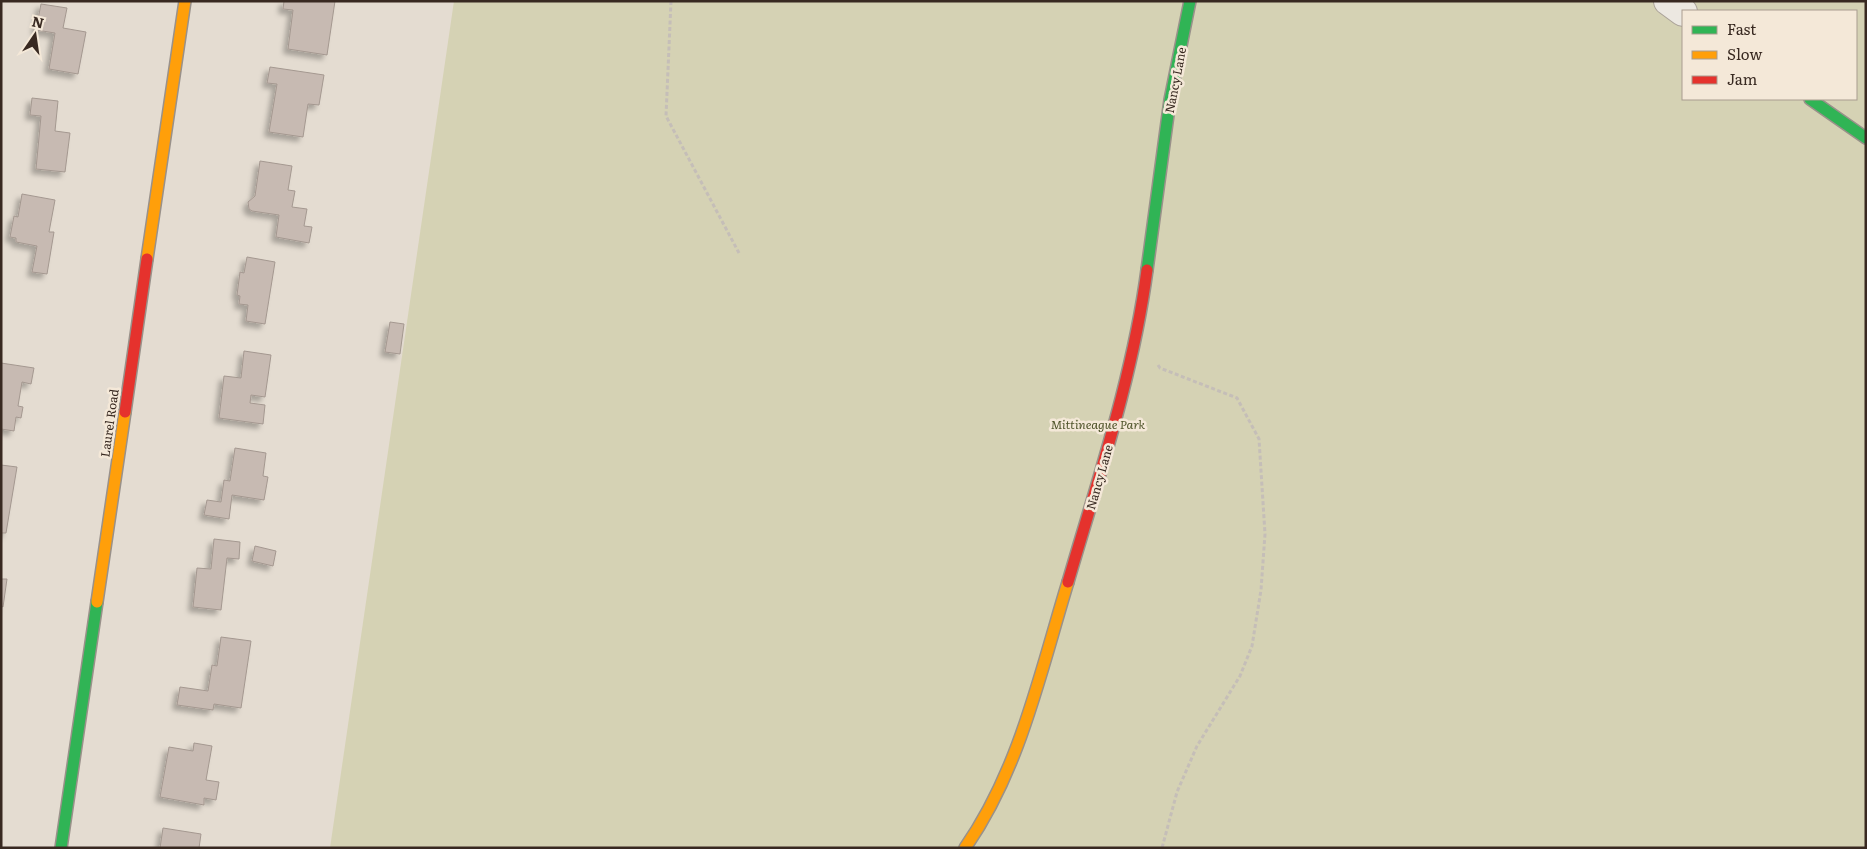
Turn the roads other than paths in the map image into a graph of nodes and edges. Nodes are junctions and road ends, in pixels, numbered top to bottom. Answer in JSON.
{"nodes":[{"id":1,"x":185,"y":1,"type":"edge"},
{"id":2,"x":1190,"y":1,"type":"edge"},
{"id":3,"x":1668,"y":1,"type":"edge"},
{"id":4,"x":1682,"y":11,"type":"edge"},
{"id":5,"x":1811,"y":100,"type":"edge"},
{"id":6,"x":1866,"y":138,"type":"edge"},
{"id":7,"x":61,"y":848,"type":"edge"},
{"id":8,"x":965,"y":848,"type":"edge"}],
"edges":[{"from":1,"to":7,"type":"street","name":"Laurel Road"},
{"from":2,"to":8,"type":"street","name":"Nancy Lane"},
{"from":3,"to":4,"type":"street"},
{"from":5,"to":6,"type":"street"}]}
